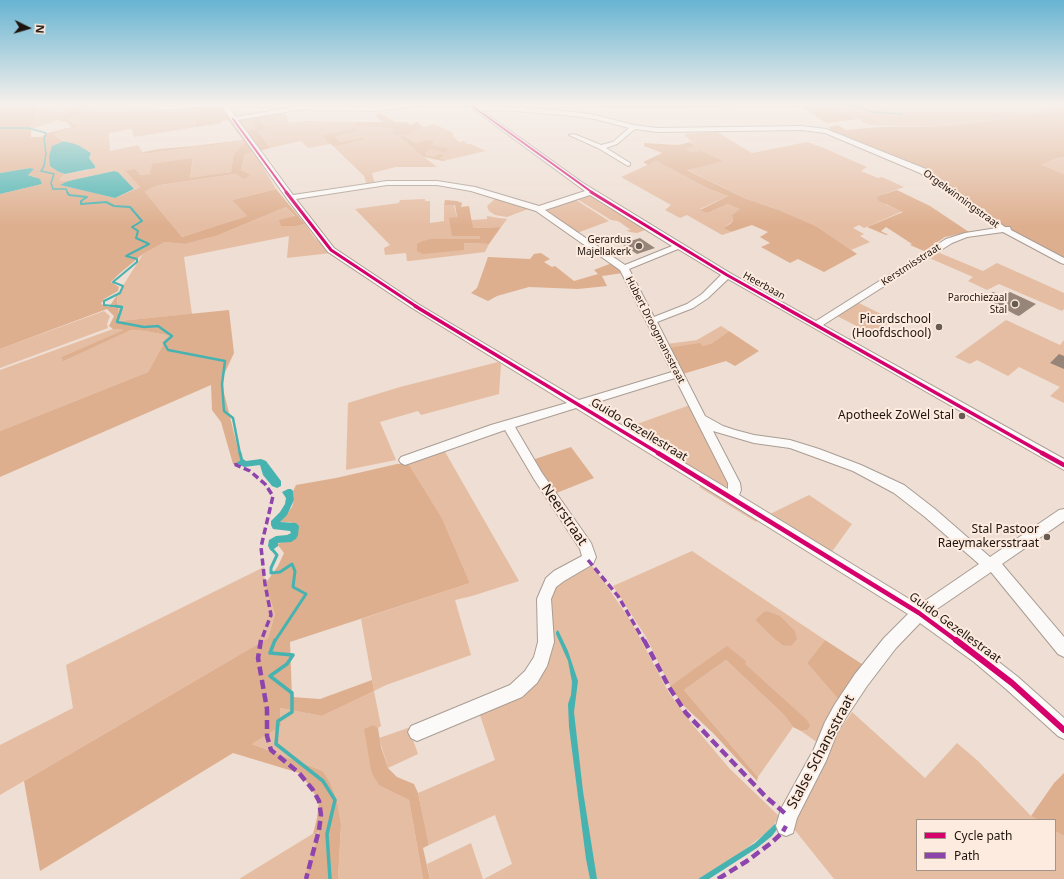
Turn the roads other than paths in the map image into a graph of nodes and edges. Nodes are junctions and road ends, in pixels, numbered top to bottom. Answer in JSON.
{"nodes":[{"id":1,"x":252,"y":144,"type":"edge"},
{"id":2,"x":525,"y":144,"type":"edge"},
{"id":3,"x":593,"y":144,"type":"edge"},
{"id":4,"x":611,"y":144,"type":"edge"},
{"id":5,"x":859,"y":144,"type":"edge"},
{"id":6,"x":600,"y":147,"type":"junction"},
{"id":7,"x":628,"y":164,"type":"dead end"},
{"id":8,"x":591,"y":192,"type":"junction"},
{"id":9,"x":291,"y":198,"type":"junction"},
{"id":10,"x":539,"y":209,"type":"junction"},
{"id":11,"x":1015,"y":228,"type":"dead end"},
{"id":12,"x":1003,"y":229,"type":"junction"},
{"id":13,"x":679,"y":246,"type":"junction"},
{"id":14,"x":1064,"y":261,"type":"edge"},
{"id":15,"x":624,"y":268,"type":"junction"},
{"id":16,"x":727,"y":275,"type":"junction"},
{"id":17,"x":651,"y":321,"type":"junction"},
{"id":18,"x":816,"y":324,"type":"junction"},
{"id":19,"x":677,"y":374,"type":"junction"},
{"id":20,"x":578,"y":405,"type":"junction"},
{"id":21,"x":700,"y":418,"type":"junction"},
{"id":22,"x":508,"y":426,"type":"junction"},
{"id":23,"x":405,"y":460,"type":"dead end"},
{"id":24,"x":1064,"y":465,"type":"edge"},
{"id":25,"x":730,"y":496,"type":"junction"},
{"id":26,"x":1064,"y":514,"type":"edge"},
{"id":27,"x":988,"y":564,"type":"junction"},
{"id":28,"x":919,"y":613,"type":"junction"},
{"id":29,"x":1064,"y":650,"type":"edge"},
{"id":30,"x":1064,"y":730,"type":"edge"},
{"id":31,"x":417,"y":732,"type":"dead end"},
{"id":32,"x":786,"y":826,"type":"dead end"}],
"edges":[{"from":1,"to":9,"type":"street","name":"Guido Gezellestraat"},
{"from":2,"to":8,"type":"street","name":"Heerbaan"},
{"from":3,"to":6,"type":"street"},
{"from":4,"to":6,"type":"street"},
{"from":5,"to":12,"type":"street","name":"Orgelwinningstraat"},
{"from":6,"to":7,"type":"street"},
{"from":8,"to":10,"type":"street"},
{"from":8,"to":13,"type":"street","name":"Heerbaan"},
{"from":9,"to":10,"type":"street","name":"Hubert Droogmansstraat"},
{"from":9,"to":20,"type":"street","name":"Guido Gezellestraat"},
{"from":10,"to":15,"type":"street","name":"Hubert Droogmansstraat"},
{"from":11,"to":12,"type":"street","name":"Kerstmisstraat"},
{"from":12,"to":14,"type":"street","name":"Orgelwinningstraat"},
{"from":12,"to":18,"type":"street","name":"Kerstmisstraat"},
{"from":13,"to":15,"type":"street"},
{"from":13,"to":16,"type":"street","name":"Heerbaan"},
{"from":15,"to":17,"type":"street","name":"Hubert Droogmansstraat"},
{"from":16,"to":17,"type":"street"},
{"from":16,"to":18,"type":"street","name":"Heerbaan"},
{"from":17,"to":19,"type":"street","name":"Hubert Droogmansstraat"},
{"from":18,"to":24,"type":"street","name":"Heerbaan"},
{"from":19,"to":20,"type":"street"},
{"from":19,"to":21,"type":"street","name":"Hubert Droogmansstraat"},
{"from":20,"to":22,"type":"street"},
{"from":20,"to":25,"type":"street","name":"Guido Gezellestraat"},
{"from":21,"to":25,"type":"street","name":"Hubert Droogmansstraat"},
{"from":21,"to":27,"type":"street"},
{"from":22,"to":23,"type":"street"},
{"from":22,"to":31,"type":"street","name":"Neerstraat"},
{"from":25,"to":28,"type":"street","name":"Guido Gezellestraat"},
{"from":26,"to":27,"type":"street","name":"Stalse Schansstraat"},
{"from":27,"to":28,"type":"street","name":"Stalse Schansstraat"},
{"from":27,"to":29,"type":"street"},
{"from":28,"to":30,"type":"street","name":"Guido Gezellestraat"},
{"from":28,"to":32,"type":"street","name":"Stalse Schansstraat"}]}
